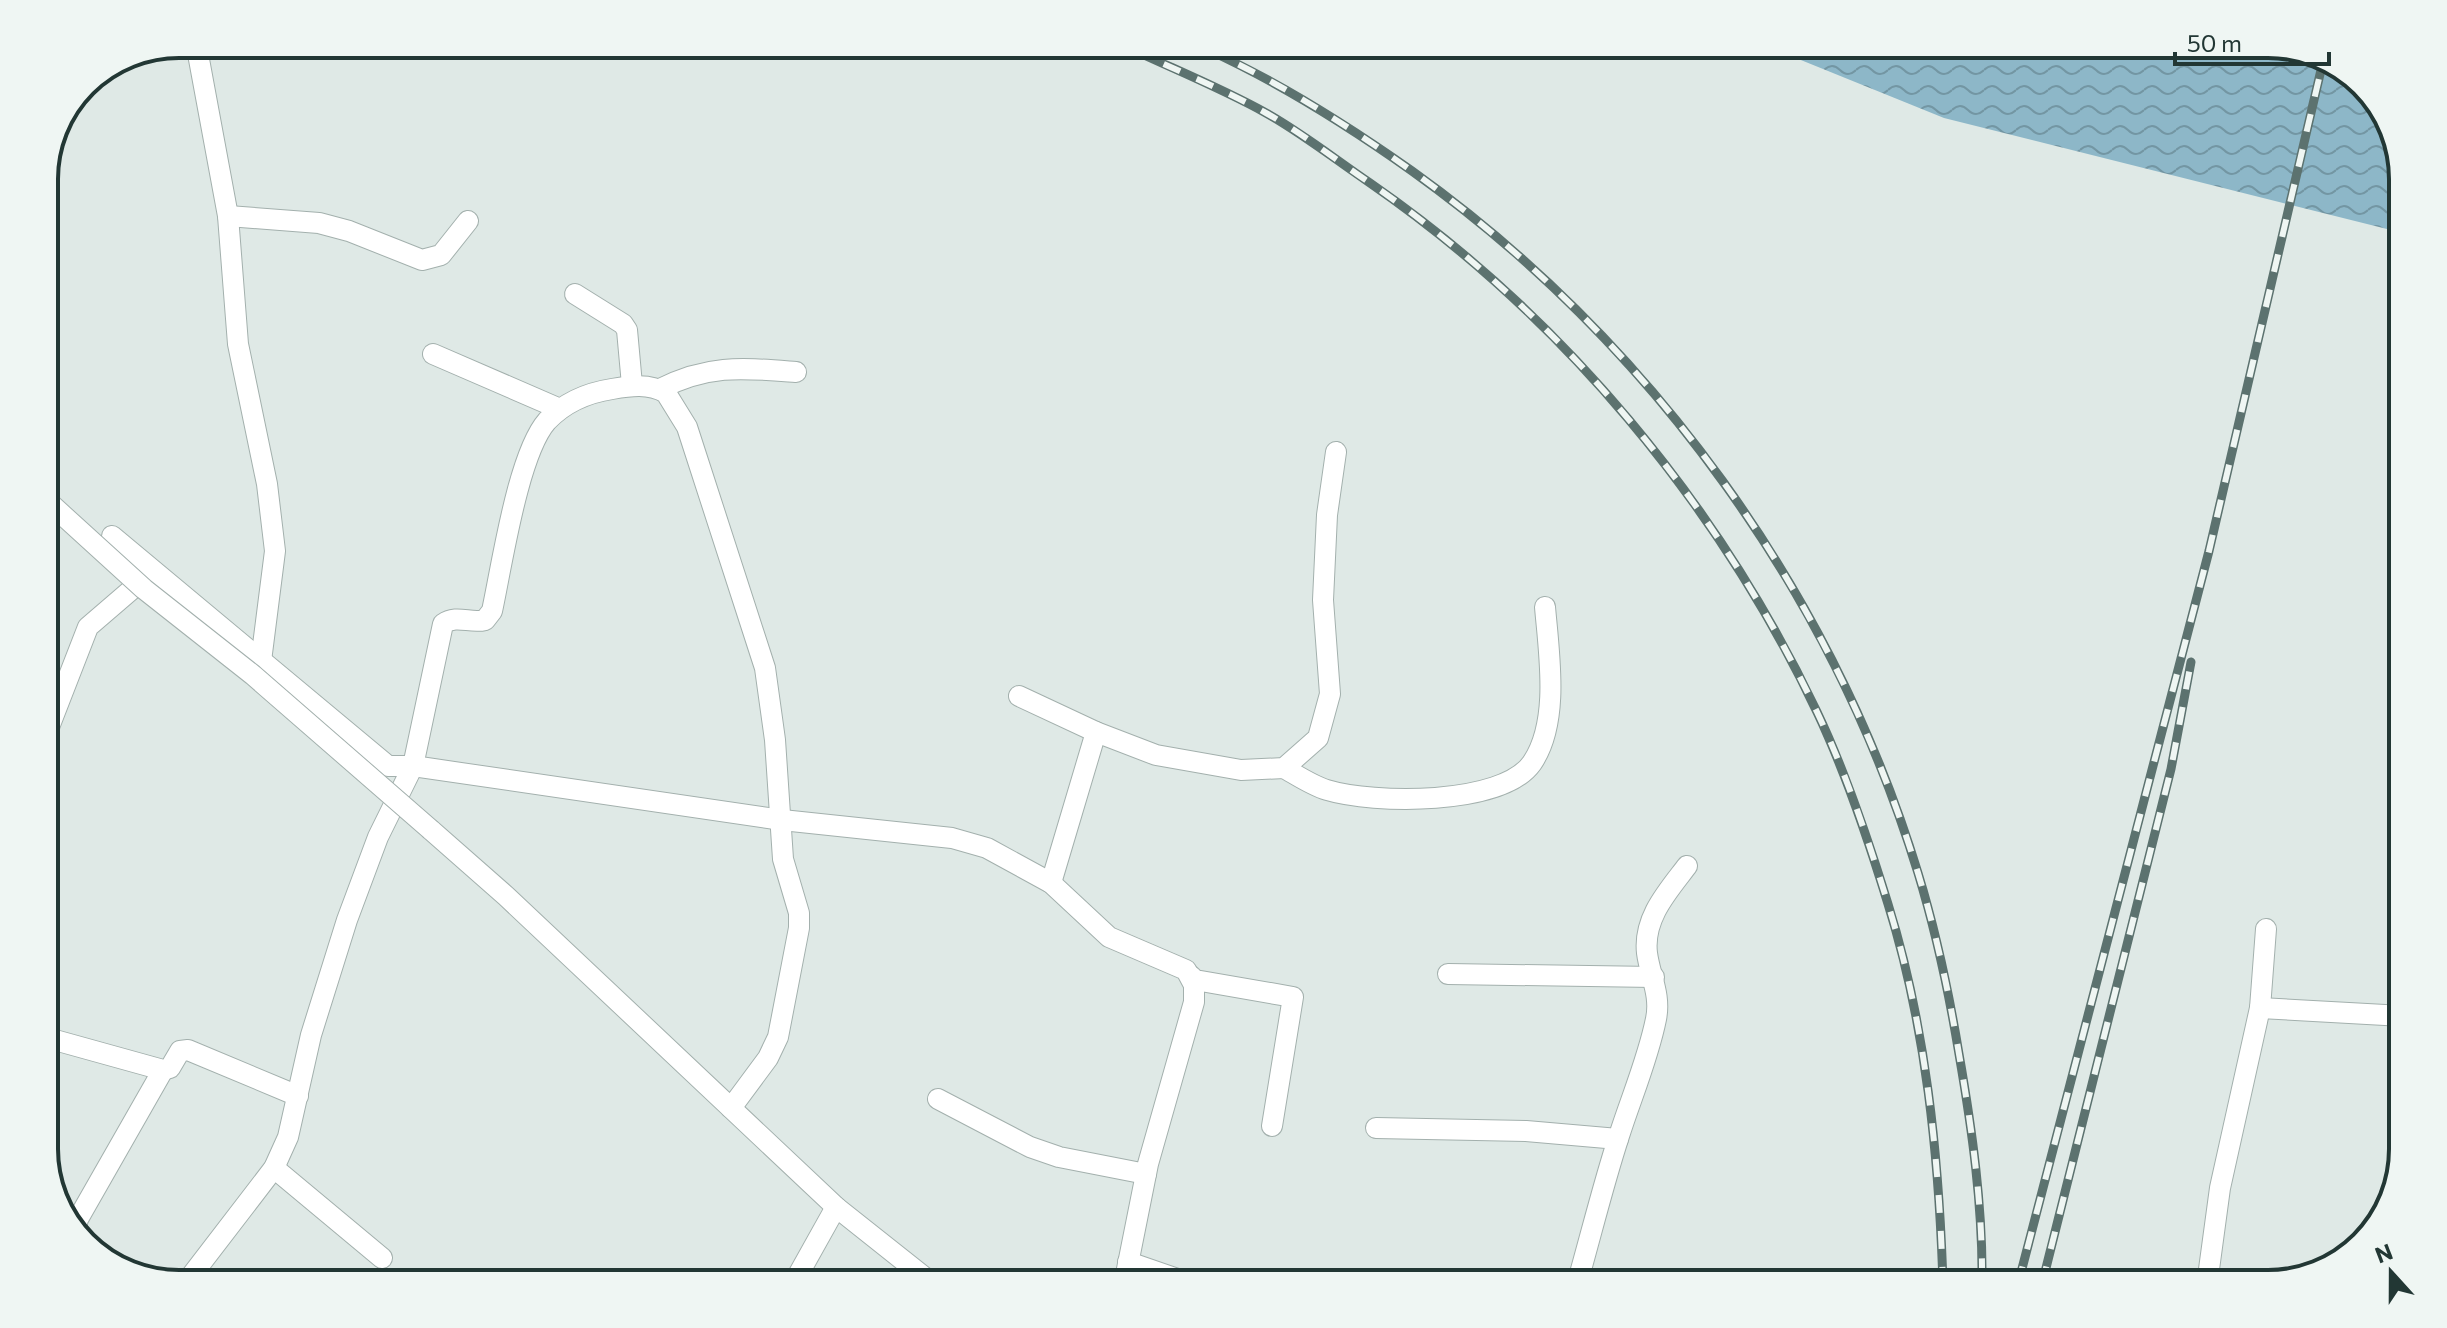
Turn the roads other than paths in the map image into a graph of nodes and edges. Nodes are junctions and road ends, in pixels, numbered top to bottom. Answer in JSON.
{"nodes":[{"id":1,"x":199,"y":58,"type":"edge"},
{"id":2,"x":228,"y":216,"type":"junction"},
{"id":3,"x":468,"y":221,"type":"dead end"},
{"id":4,"x":575,"y":294,"type":"dead end"},
{"id":5,"x":433,"y":354,"type":"dead end"},
{"id":6,"x":796,"y":372,"type":"dead end"},
{"id":7,"x":632,"y":385,"type":"junction"},
{"id":8,"x":660,"y":389,"type":"junction"},
{"id":9,"x":560,"y":409,"type":"junction"},
{"id":10,"x":1336,"y":452,"type":"dead end"},
{"id":11,"x":58,"y":511,"type":"edge"},
{"id":12,"x":112,"y":536,"type":"dead end"},
{"id":13,"x":138,"y":584,"type":"junction"},
{"id":14,"x":1545,"y":607,"type":"dead end"},
{"id":15,"x":261,"y":661,"type":"junction"},
{"id":16,"x":1019,"y":696,"type":"dead end"},
{"id":17,"x":58,"y":704,"type":"edge"},
{"id":18,"x":1096,"y":732,"type":"junction"},
{"id":19,"x":413,"y":766,"type":"junction"},
{"id":20,"x":1284,"y":768,"type":"junction"},
{"id":21,"x":782,"y":820,"type":"junction"},
{"id":22,"x":1687,"y":866,"type":"dead end"},
{"id":23,"x":1051,"y":883,"type":"junction"},
{"id":24,"x":2266,"y":929,"type":"dead end"},
{"id":25,"x":1448,"y":974,"type":"dead end"},
{"id":26,"x":1191,"y":976,"type":"junction"},
{"id":27,"x":1654,"y":977,"type":"junction"},
{"id":28,"x":2260,"y":1008,"type":"junction"},
{"id":29,"x":2389,"y":1015,"type":"edge"},
{"id":30,"x":58,"y":1041,"type":"edge"},
{"id":31,"x":163,"y":1070,"type":"junction"},
{"id":32,"x":298,"y":1096,"type":"junction"},
{"id":33,"x":938,"y":1099,"type":"dead end"},
{"id":34,"x":731,"y":1108,"type":"junction"},
{"id":35,"x":1272,"y":1126,"type":"dead end"},
{"id":36,"x":1376,"y":1128,"type":"dead end"},
{"id":37,"x":1618,"y":1139,"type":"junction"},
{"id":38,"x":274,"y":1168,"type":"junction"},
{"id":39,"x":1146,"y":1174,"type":"junction"},
{"id":40,"x":836,"y":1207,"type":"junction"},
{"id":41,"x":77,"y":1213,"type":"edge"},
{"id":42,"x":382,"y":1258,"type":"dead end"},
{"id":43,"x":1128,"y":1262,"type":"junction"},
{"id":44,"x":196,"y":1270,"type":"edge"},
{"id":45,"x":801,"y":1270,"type":"edge"},
{"id":46,"x":915,"y":1270,"type":"edge"},
{"id":47,"x":1127,"y":1270,"type":"edge"},
{"id":48,"x":1151,"y":1270,"type":"edge"},
{"id":49,"x":1581,"y":1270,"type":"edge"},
{"id":50,"x":2209,"y":1270,"type":"edge"}],
"edges":[{"from":1,"to":2,"type":"street"},
{"from":2,"to":3,"type":"street"},
{"from":2,"to":15,"type":"street"},
{"from":4,"to":7,"type":"street"},
{"from":5,"to":9,"type":"street"},
{"from":6,"to":8,"type":"street"},
{"from":7,"to":8,"type":"street"},
{"from":7,"to":9,"type":"street"},
{"from":8,"to":21,"type":"street"},
{"from":9,"to":19,"type":"street"},
{"from":10,"to":20,"type":"street"},
{"from":11,"to":13,"type":"street","bridge":true},
{"from":12,"to":15,"type":"street"},
{"from":13,"to":17,"type":"street"},
{"from":13,"to":34,"type":"street","bridge":true},
{"from":14,"to":20,"type":"street"},
{"from":15,"to":19,"type":"street"},
{"from":16,"to":18,"type":"street"},
{"from":18,"to":20,"type":"street"},
{"from":18,"to":23,"type":"street"},
{"from":19,"to":21,"type":"street"},
{"from":19,"to":32,"type":"street"},
{"from":21,"to":23,"type":"street"},
{"from":21,"to":34,"type":"street"},
{"from":22,"to":27,"type":"street"},
{"from":23,"to":26,"type":"street"},
{"from":24,"to":28,"type":"street"},
{"from":25,"to":27,"type":"street"},
{"from":26,"to":35,"type":"street"},
{"from":26,"to":39,"type":"street"},
{"from":27,"to":37,"type":"street"},
{"from":28,"to":29,"type":"street"},
{"from":28,"to":50,"type":"street"},
{"from":30,"to":31,"type":"street"},
{"from":31,"to":32,"type":"street"},
{"from":31,"to":41,"type":"street"},
{"from":32,"to":38,"type":"street"},
{"from":33,"to":39,"type":"street"},
{"from":34,"to":40,"type":"street"},
{"from":36,"to":37,"type":"street"},
{"from":37,"to":49,"type":"street"},
{"from":38,"to":42,"type":"street"},
{"from":38,"to":44,"type":"street"},
{"from":39,"to":43,"type":"street"},
{"from":40,"to":45,"type":"street"},
{"from":40,"to":46,"type":"street"},
{"from":43,"to":47,"type":"street"},
{"from":43,"to":48,"type":"street"}]}
